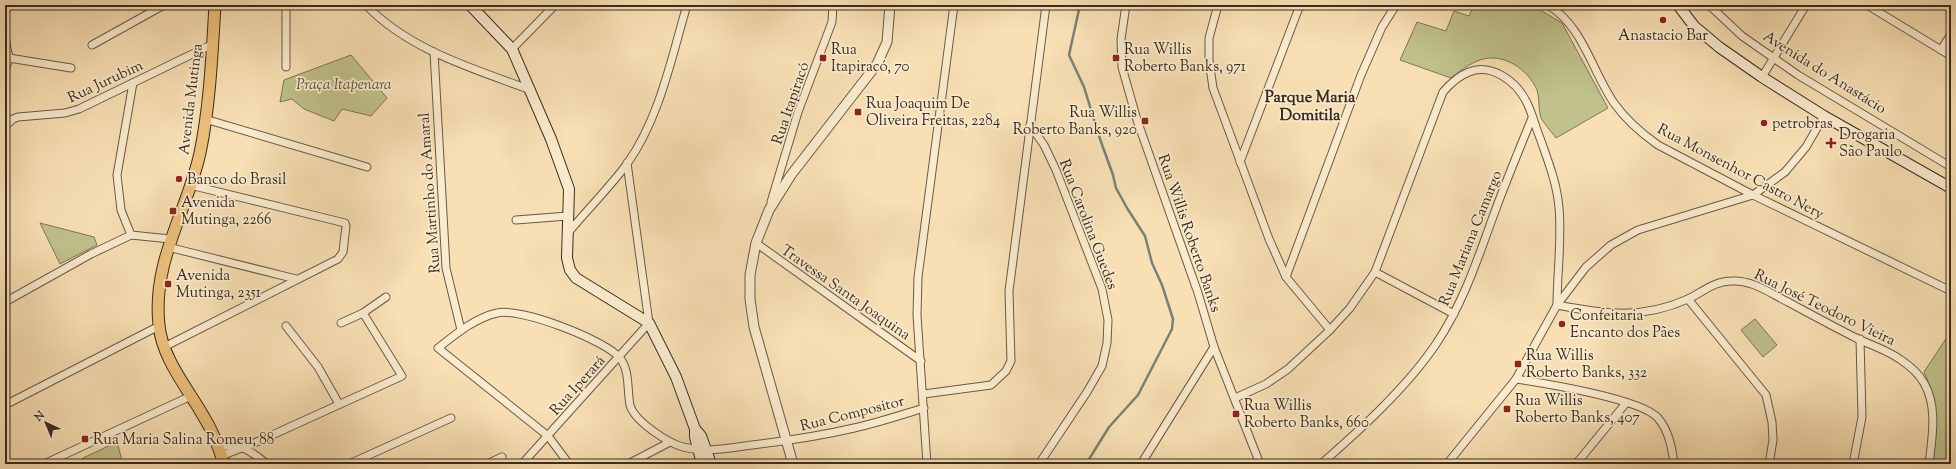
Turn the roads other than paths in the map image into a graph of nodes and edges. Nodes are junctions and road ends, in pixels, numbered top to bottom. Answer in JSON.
{"nodes":[{"id":1,"x":164,"y":5,"type":"edge"},
{"id":2,"x":216,"y":5,"type":"edge"},
{"id":3,"x":286,"y":5,"type":"edge"},
{"id":4,"x":366,"y":5,"type":"edge"},
{"id":5,"x":470,"y":5,"type":"edge"},
{"id":6,"x":555,"y":5,"type":"edge"},
{"id":7,"x":687,"y":5,"type":"edge"},
{"id":8,"x":833,"y":5,"type":"edge"},
{"id":9,"x":890,"y":5,"type":"edge"},
{"id":10,"x":954,"y":5,"type":"edge"},
{"id":11,"x":1046,"y":5,"type":"edge"},
{"id":12,"x":1126,"y":5,"type":"edge"},
{"id":13,"x":1218,"y":5,"type":"edge"},
{"id":14,"x":1300,"y":5,"type":"edge"},
{"id":15,"x":1396,"y":5,"type":"edge"},
{"id":16,"x":1548,"y":5,"type":"edge"},
{"id":17,"x":1678,"y":5,"type":"edge"},
{"id":18,"x":1709,"y":5,"type":"edge"},
{"id":19,"x":1806,"y":5,"type":"edge"},
{"id":20,"x":1866,"y":5,"type":"edge"},
{"id":21,"x":1951,"y":34,"type":"edge"},
{"id":22,"x":5,"y":39,"type":"edge"},
{"id":23,"x":213,"y":44,"type":"junction"},
{"id":24,"x":92,"y":45,"type":"dead end"},
{"id":25,"x":512,"y":49,"type":"junction"},
{"id":26,"x":1942,"y":50,"type":"junction"},
{"id":27,"x":434,"y":52,"type":"junction"},
{"id":28,"x":1951,"y":56,"type":"edge"},
{"id":29,"x":9,"y":58,"type":"junction"},
{"id":30,"x":1774,"y":58,"type":"junction"},
{"id":31,"x":286,"y":67,"type":"dead end"},
{"id":32,"x":71,"y":68,"type":"dead end"},
{"id":33,"x":5,"y":71,"type":"edge"},
{"id":34,"x":1762,"y":77,"type":"junction"},
{"id":35,"x":133,"y":83,"type":"junction"},
{"id":36,"x":531,"y":90,"type":"junction"},
{"id":37,"x":1824,"y":116,"type":"junction"},
{"id":38,"x":1532,"y":118,"type":"junction"},
{"id":39,"x":205,"y":119,"type":"junction"},
{"id":40,"x":1030,"y":125,"type":"junction"},
{"id":41,"x":5,"y":126,"type":"edge"},
{"id":42,"x":1240,"y":162,"type":"junction"},
{"id":43,"x":627,"y":163,"type":"junction"},
{"id":44,"x":367,"y":166,"type":"dead end"},
{"id":45,"x":1951,"y":167,"type":"edge"},
{"id":46,"x":190,"y":185,"type":"junction"},
{"id":47,"x":1951,"y":188,"type":"edge"},
{"id":48,"x":1753,"y":195,"type":"junction"},
{"id":49,"x":769,"y":210,"type":"junction"},
{"id":50,"x":568,"y":216,"type":"junction"},
{"id":51,"x":516,"y":220,"type":"dead end"},
{"id":52,"x":568,"y":234,"type":"junction"},
{"id":53,"x":131,"y":235,"type":"junction"},
{"id":54,"x":169,"y":243,"type":"junction"},
{"id":55,"x":756,"y":243,"type":"junction"},
{"id":56,"x":1375,"y":272,"type":"junction"},
{"id":57,"x":1286,"y":276,"type":"junction"},
{"id":58,"x":296,"y":279,"type":"junction"},
{"id":59,"x":1951,"y":291,"type":"edge"},
{"id":60,"x":386,"y":297,"type":"dead end"},
{"id":61,"x":1688,"y":299,"type":"junction"},
{"id":62,"x":5,"y":302,"type":"edge"},
{"id":63,"x":1557,"y":305,"type":"junction"},
{"id":64,"x":363,"y":313,"type":"junction"},
{"id":65,"x":1454,"y":314,"type":"junction"},
{"id":66,"x":341,"y":323,"type":"dead end"},
{"id":67,"x":649,"y":323,"type":"junction"},
{"id":68,"x":159,"y":326,"type":"junction"},
{"id":69,"x":286,"y":326,"type":"dead end"},
{"id":70,"x":461,"y":330,"type":"junction"},
{"id":71,"x":1330,"y":330,"type":"junction"},
{"id":72,"x":1860,"y":339,"type":"junction"},
{"id":73,"x":164,"y":347,"type":"junction"},
{"id":74,"x":1214,"y":347,"type":"junction"},
{"id":75,"x":619,"y":358,"type":"junction"},
{"id":76,"x":921,"y":361,"type":"junction"},
{"id":77,"x":1516,"y":379,"type":"junction"},
{"id":78,"x":924,"y":394,"type":"junction"},
{"id":79,"x":192,"y":396,"type":"junction"},
{"id":80,"x":1235,"y":398,"type":"junction"},
{"id":81,"x":1626,"y":403,"type":"junction"},
{"id":82,"x":339,"y":404,"type":"junction"},
{"id":83,"x":5,"y":405,"type":"edge"},
{"id":84,"x":924,"y":408,"type":"junction"},
{"id":85,"x":451,"y":418,"type":"dead end"},
{"id":86,"x":548,"y":436,"type":"junction"},
{"id":87,"x":786,"y":441,"type":"junction"},
{"id":88,"x":670,"y":442,"type":"junction"},
{"id":89,"x":245,"y":448,"type":"junction"},
{"id":90,"x":702,"y":450,"type":"junction"},
{"id":91,"x":221,"y":456,"type":"edge"},
{"id":92,"x":502,"y":457,"type":"dead end"},
{"id":93,"x":44,"y":464,"type":"edge"},
{"id":94,"x":267,"y":464,"type":"edge"},
{"id":95,"x":349,"y":464,"type":"edge"},
{"id":96,"x":487,"y":464,"type":"edge"},
{"id":97,"x":522,"y":464,"type":"edge"},
{"id":98,"x":569,"y":464,"type":"edge"},
{"id":99,"x":628,"y":464,"type":"edge"},
{"id":100,"x":702,"y":464,"type":"edge"},
{"id":101,"x":711,"y":464,"type":"edge"},
{"id":102,"x":793,"y":464,"type":"edge"},
{"id":103,"x":927,"y":464,"type":"edge"},
{"id":104,"x":1039,"y":464,"type":"edge"},
{"id":105,"x":1141,"y":464,"type":"edge"},
{"id":106,"x":1260,"y":464,"type":"edge"},
{"id":107,"x":1321,"y":464,"type":"edge"},
{"id":108,"x":1447,"y":464,"type":"edge"},
{"id":109,"x":1576,"y":464,"type":"edge"},
{"id":110,"x":1674,"y":464,"type":"edge"},
{"id":111,"x":1769,"y":464,"type":"edge"},
{"id":112,"x":1853,"y":464,"type":"edge"},
{"id":113,"x":1929,"y":464,"type":"edge"}],
"edges":[{"from":1,"to":24,"type":"street"},
{"from":2,"to":23,"type":"main road","name":"Avenida Mutinga"},
{"from":3,"to":31,"type":"street"},
{"from":4,"to":27,"type":"street"},
{"from":5,"to":25,"type":"main road"},
{"from":6,"to":25,"type":"street"},
{"from":7,"to":43,"type":"street"},
{"from":8,"to":49,"type":"street","name":"Rua Itapiracó"},
{"from":9,"to":49,"type":"street"},
{"from":10,"to":76,"type":"street"},
{"from":11,"to":40,"type":"street"},
{"from":12,"to":74,"type":"street","name":"Rua Willis Roberto Banks"},
{"from":13,"to":42,"type":"street"},
{"from":14,"to":42,"type":"street"},
{"from":15,"to":57,"type":"street"},
{"from":16,"to":48,"type":"street","name":"Rua Monsenhor Castro Nery"},
{"from":17,"to":34,"type":"main road"},
{"from":18,"to":30,"type":"street","name":"Avenida do Anastácio"},
{"from":19,"to":30,"type":"street"},
{"from":20,"to":26,"type":"street"},
{"from":21,"to":26,"type":"street"},
{"from":22,"to":29,"type":"street"},
{"from":23,"to":35,"type":"street","name":"Rua Jurubim"},
{"from":23,"to":39,"type":"main road","name":"Avenida Mutinga"},
{"from":25,"to":36,"type":"main road"},
{"from":26,"to":28,"type":"street"},
{"from":27,"to":36,"type":"street"},
{"from":27,"to":70,"type":"street","name":"Rua Martinho do Amaral"},
{"from":29,"to":32,"type":"street"},
{"from":29,"to":33,"type":"street"},
{"from":30,"to":34,"type":"street"},
{"from":30,"to":45,"type":"street","name":"Avenida do Anastácio"},
{"from":34,"to":37,"type":"main road"},
{"from":35,"to":41,"type":"street","name":"Rua Jurubim"},
{"from":35,"to":53,"type":"street"},
{"from":36,"to":50,"type":"main road"},
{"from":37,"to":47,"type":"main road"},
{"from":37,"to":48,"type":"street"},
{"from":38,"to":56,"type":"street"},
{"from":38,"to":63,"type":"street"},
{"from":38,"to":65,"type":"street","name":"Rua Mariana Camargo"},
{"from":39,"to":44,"type":"street"},
{"from":39,"to":46,"type":"main road","name":"Avenida Mutinga"},
{"from":40,"to":78,"type":"street"},
{"from":40,"to":104,"type":"street","name":"Rua Carolina Guedes"},
{"from":42,"to":57,"type":"street"},
{"from":43,"to":52,"type":"street"},
{"from":43,"to":67,"type":"street"},
{"from":46,"to":54,"type":"main road","name":"Avenida Mutinga"},
{"from":46,"to":58,"type":"street"},
{"from":48,"to":59,"type":"street","name":"Rua Monsenhor Castro Nery"},
{"from":48,"to":63,"type":"street"},
{"from":49,"to":55,"type":"street"},
{"from":50,"to":51,"type":"street"},
{"from":50,"to":52,"type":"main road"},
{"from":52,"to":67,"type":"main road"},
{"from":53,"to":54,"type":"street"},
{"from":53,"to":62,"type":"street"},
{"from":54,"to":58,"type":"street"},
{"from":54,"to":68,"type":"main road","name":"Avenida Mutinga"},
{"from":55,"to":76,"type":"street","name":"Travessa Santa Joaquina"},
{"from":55,"to":87,"type":"street"},
{"from":56,"to":65,"type":"street"},
{"from":56,"to":71,"type":"street"},
{"from":57,"to":71,"type":"street"},
{"from":58,"to":73,"type":"street"},
{"from":60,"to":64,"type":"street"},
{"from":61,"to":63,"type":"street","name":"Rua José Teodoro Vieira"},
{"from":61,"to":72,"type":"street","name":"Rua José Teodoro Vieira"},
{"from":61,"to":111,"type":"street"},
{"from":63,"to":77,"type":"street"},
{"from":64,"to":66,"type":"street"},
{"from":64,"to":82,"type":"street"},
{"from":65,"to":107,"type":"street","name":"Rua Mariana Camargo"},
{"from":67,"to":75,"type":"street","name":"Rua Iperará"},
{"from":67,"to":90,"type":"main road"},
{"from":68,"to":73,"type":"main road","name":"Avenida Mutinga"},
{"from":68,"to":83,"type":"street"},
{"from":69,"to":82,"type":"street"},
{"from":70,"to":75,"type":"street"},
{"from":70,"to":86,"type":"street"},
{"from":71,"to":80,"type":"street"},
{"from":72,"to":112,"type":"street"},
{"from":72,"to":113,"type":"street","name":"Rua José Teodoro Vieira"},
{"from":73,"to":79,"type":"main road","name":"Avenida Mutinga"},
{"from":74,"to":80,"type":"street","name":"Rua Willis Roberto Banks"},
{"from":74,"to":105,"type":"street"},
{"from":75,"to":86,"type":"street","name":"Rua Iperará"},
{"from":75,"to":88,"type":"street"},
{"from":76,"to":78,"type":"street"},
{"from":77,"to":81,"type":"street"},
{"from":77,"to":108,"type":"street"},
{"from":78,"to":84,"type":"street"},
{"from":79,"to":91,"type":"main road","name":"Avenida Mutinga"},
{"from":79,"to":93,"type":"street"},
{"from":80,"to":106,"type":"street","name":"Rua Willis Roberto Banks"},
{"from":81,"to":109,"type":"street"},
{"from":81,"to":110,"type":"street"},
{"from":82,"to":89,"type":"street"},
{"from":84,"to":87,"type":"street","name":"Rua Compositor"},
{"from":84,"to":103,"type":"street"},
{"from":85,"to":95,"type":"street"},
{"from":86,"to":97,"type":"street","name":"Rua Iperará"},
{"from":86,"to":98,"type":"street"},
{"from":87,"to":90,"type":"street","name":"Rua Compositor"},
{"from":87,"to":102,"type":"street"},
{"from":88,"to":90,"type":"street"},
{"from":88,"to":99,"type":"street"},
{"from":89,"to":91,"type":"street"},
{"from":89,"to":94,"type":"street"},
{"from":90,"to":100,"type":"main road"},
{"from":90,"to":101,"type":"main road"},
{"from":92,"to":96,"type":"street"}]}
